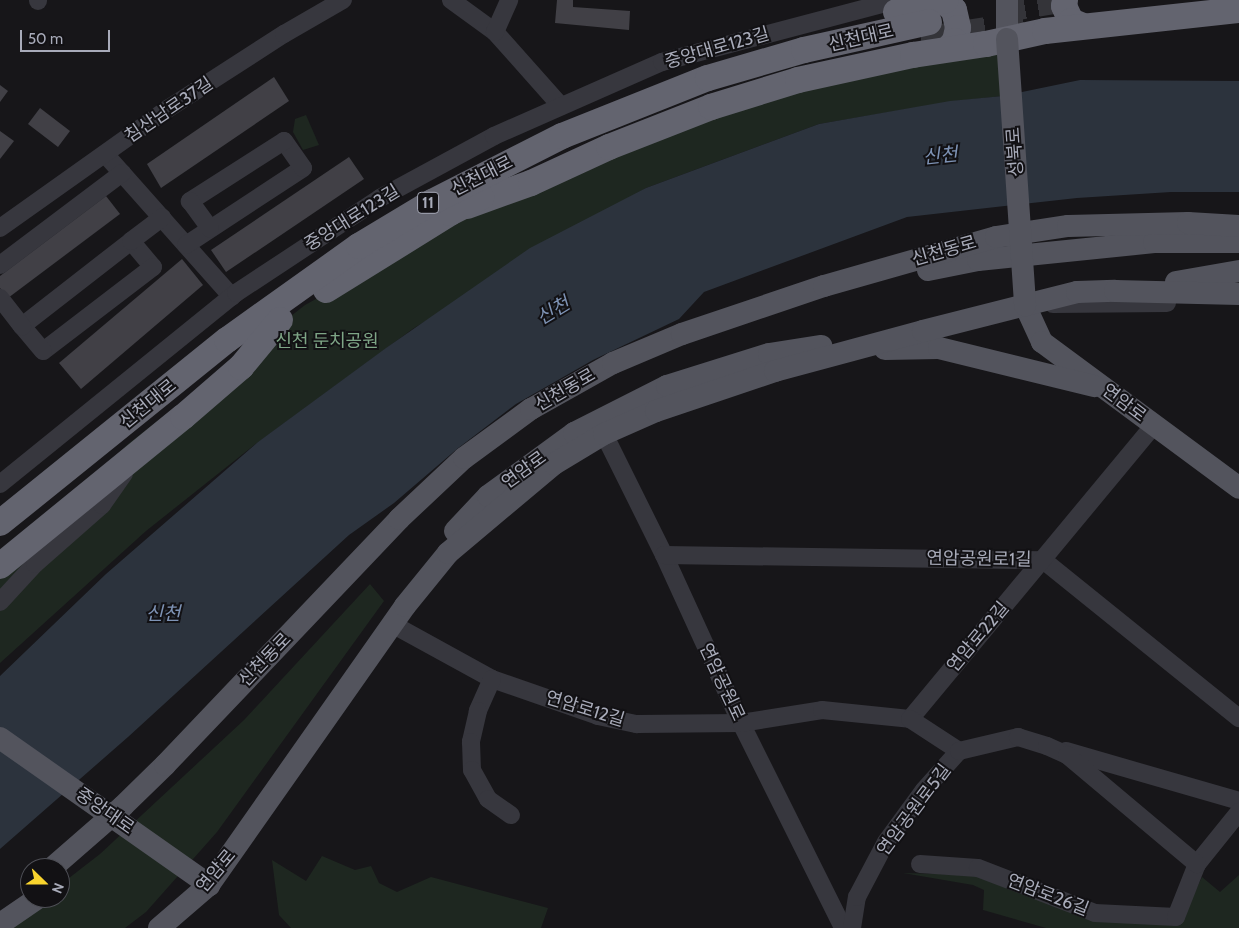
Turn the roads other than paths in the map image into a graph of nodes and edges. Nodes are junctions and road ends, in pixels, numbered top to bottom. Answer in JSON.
{"nodes":[{"id":1,"x":343,"y":0,"type":"edge"},
{"id":2,"x":451,"y":0,"type":"edge"},
{"id":3,"x":509,"y":0,"type":"edge"},
{"id":4,"x":897,"y":0,"type":"edge"},
{"id":5,"x":1007,"y":0,"type":"edge"},
{"id":6,"x":1066,"y":0,"type":"edge"},
{"id":7,"x":1239,"y":5,"type":"edge"},
{"id":8,"x":1239,"y":10,"type":"edge"},
{"id":9,"x":935,"y":16,"type":"edge"},
{"id":10,"x":1087,"y":20,"type":"junction"},
{"id":11,"x":495,"y":32,"type":"junction"},
{"id":12,"x":1007,"y":39,"type":"junction"},
{"id":13,"x":949,"y":48,"type":"junction"},
{"id":14,"x":561,"y":106,"type":"junction"},
{"id":15,"x":105,"y":154,"type":"junction"},
{"id":16,"x":122,"y":173,"type":"junction"},
{"id":17,"x":441,"y":207,"type":"junction"},
{"id":18,"x":162,"y":218,"type":"junction"},
{"id":19,"x":1239,"y":226,"type":"edge"},
{"id":20,"x":0,"y":228,"type":"edge"},
{"id":21,"x":210,"y":229,"type":"junction"},
{"id":22,"x":131,"y":241,"type":"junction"},
{"id":23,"x":1239,"y":242,"type":"edge"},
{"id":24,"x":186,"y":245,"type":"junction"},
{"id":25,"x":0,"y":266,"type":"edge"},
{"id":26,"x":1239,"y":271,"type":"edge"},
{"id":27,"x":1116,"y":290,"type":"junction"},
{"id":28,"x":1239,"y":294,"type":"edge"},
{"id":29,"x":232,"y":296,"type":"junction"},
{"id":30,"x":0,"y":298,"type":"edge"},
{"id":31,"x":1239,"y":303,"type":"edge"},
{"id":32,"x":1025,"y":305,"type":"junction"},
{"id":33,"x":280,"y":320,"type":"junction"},
{"id":34,"x":22,"y":326,"type":"junction"},
{"id":35,"x":923,"y":331,"type":"junction"},
{"id":36,"x":853,"y":350,"type":"junction"},
{"id":37,"x":1104,"y":388,"type":"junction"},
{"id":38,"x":164,"y":391,"type":"junction"},
{"id":39,"x":1154,"y":425,"type":"junction"},
{"id":40,"x":604,"y":434,"type":"junction"},
{"id":41,"x":135,"y":456,"type":"junction"},
{"id":42,"x":0,"y":484,"type":"edge"},
{"id":43,"x":1239,"y":488,"type":"edge"},
{"id":44,"x":0,"y":505,"type":"edge"},
{"id":45,"x":0,"y":523,"type":"edge"},
{"id":46,"x":0,"y":543,"type":"edge"},
{"id":47,"x":664,"y":555,"type":"junction"},
{"id":48,"x":1043,"y":560,"type":"junction"},
{"id":49,"x":0,"y":566,"type":"edge"},
{"id":50,"x":0,"y":602,"type":"edge"},
{"id":51,"x":392,"y":624,"type":"junction"},
{"id":52,"x":492,"y":678,"type":"junction"},
{"id":53,"x":1239,"y":718,"type":"edge"},
{"id":54,"x":910,"y":719,"type":"junction"},
{"id":55,"x":741,"y":723,"type":"junction"},
{"id":56,"x":0,"y":738,"type":"edge"},
{"id":57,"x":1048,"y":746,"type":"junction"},
{"id":58,"x":959,"y":751,"type":"junction"},
{"id":59,"x":1239,"y":800,"type":"edge"},
{"id":60,"x":265,"y":807,"type":"junction"},
{"id":61,"x":1239,"y":812,"type":"edge"},
{"id":62,"x":511,"y":814,"type":"dead end"},
{"id":63,"x":63,"y":858,"type":"edge"},
{"id":64,"x":920,"y":864,"type":"dead end"},
{"id":65,"x":1197,"y":864,"type":"junction"},
{"id":66,"x":70,"y":872,"type":"edge"},
{"id":67,"x":210,"y":885,"type":"junction"},
{"id":68,"x":20,"y":892,"type":"edge"},
{"id":69,"x":0,"y":906,"type":"edge"},
{"id":70,"x":23,"y":908,"type":"edge"},
{"id":71,"x":0,"y":924,"type":"edge"},
{"id":72,"x":159,"y":928,"type":"edge"},
{"id":73,"x":843,"y":928,"type":"edge"},
{"id":74,"x":852,"y":928,"type":"edge"}],
"edges":[{"from":1,"to":15,"type":"street","name":"침산남로37길"},
{"from":2,"to":11,"type":"street"},
{"from":3,"to":11,"type":"street"},
{"from":4,"to":14,"type":"street","name":"중앙대로123길"},
{"from":5,"to":12,"type":"main road","name":"성북로"},
{"from":6,"to":10,"type":"highway"},
{"from":7,"to":10,"type":"highway"},
{"from":8,"to":10,"type":"highway"},
{"from":9,"to":13,"type":"highway"},
{"from":9,"to":17,"type":"highway","name":"신천대로","number":"11"},
{"from":9,"to":17,"type":"highway"},
{"from":10,"to":12,"type":"highway"},
{"from":11,"to":14,"type":"street"},
{"from":12,"to":13,"type":"highway"},
{"from":12,"to":32,"type":"main road","name":"성북로","bridge":true},
{"from":13,"to":17,"type":"highway"},
{"from":14,"to":29,"type":"street","name":"중앙대로123길"},
{"from":15,"to":16,"type":"street"},
{"from":15,"to":20,"type":"street","name":"침산남로37길"},
{"from":16,"to":18,"type":"street"},
{"from":16,"to":25,"type":"street"},
{"from":17,"to":33,"type":"highway","name":"신천대로","number":"11"},
{"from":17,"to":38,"type":"highway","name":"신천대로","number":"11"},
{"from":18,"to":22,"type":"street"},
{"from":18,"to":24,"type":"street"},
{"from":19,"to":63,"type":"main road","name":"신천동로"},
{"from":21,"to":21,"type":"street"},
{"from":21,"to":24,"type":"street"},
{"from":22,"to":34,"type":"street"},
{"from":22,"to":34,"type":"street"},
{"from":23,"to":66,"type":"main road","name":"신천동로"},
{"from":24,"to":29,"type":"street"},
{"from":26,"to":27,"type":"main road"},
{"from":27,"to":28,"type":"main road"},
{"from":27,"to":32,"type":"main road"},
{"from":29,"to":42,"type":"street","name":"중앙대로123길"},
{"from":30,"to":34,"type":"street"},
{"from":31,"to":32,"type":"street"},
{"from":32,"to":35,"type":"main road"},
{"from":32,"to":37,"type":"main road","name":"연암로"},
{"from":33,"to":41,"type":"highway"},
{"from":33,"to":46,"type":"highway","name":"신천대로","number":"11"},
{"from":35,"to":36,"type":"main road"},
{"from":35,"to":60,"type":"main road","name":"연암로"},
{"from":36,"to":37,"type":"main road"},
{"from":36,"to":40,"type":"main road","name":"연암로"},
{"from":37,"to":39,"type":"main road","name":"연암로"},
{"from":38,"to":44,"type":"highway"},
{"from":38,"to":45,"type":"highway","name":"신천대로","number":"11"},
{"from":39,"to":43,"type":"main road","name":"연암로"},
{"from":39,"to":48,"type":"street","name":"연암로22길"},
{"from":40,"to":47,"type":"street","name":"연암공원로"},
{"from":40,"to":51,"type":"main road","name":"연암로"},
{"from":41,"to":49,"type":"highway"},
{"from":41,"to":50,"type":"street"},
{"from":47,"to":48,"type":"street","name":"연암공원로1길"},
{"from":47,"to":55,"type":"street","name":"연암공원로"},
{"from":48,"to":53,"type":"street","name":"연암공원로1길"},
{"from":48,"to":54,"type":"street","name":"연암로22길"},
{"from":51,"to":52,"type":"street","name":"연암로12길"},
{"from":51,"to":60,"type":"main road","name":"연암로"},
{"from":52,"to":55,"type":"street","name":"연암로12길"},
{"from":52,"to":62,"type":"street"},
{"from":54,"to":55,"type":"street"},
{"from":54,"to":58,"type":"street"},
{"from":55,"to":73,"type":"street","name":"연암공원로"},
{"from":56,"to":67,"type":"main road","name":"중앙대로","bridge":true},
{"from":57,"to":58,"type":"street","name":"연암공원로5길"},
{"from":57,"to":59,"type":"street","name":"연암공원로5길"},
{"from":57,"to":65,"type":"street","name":"연암공원로5길"},
{"from":58,"to":74,"type":"street","name":"연암공원로5길"},
{"from":60,"to":67,"type":"main road","name":"연암로"},
{"from":61,"to":65,"type":"street","name":"연암로26길"},
{"from":64,"to":65,"type":"street","name":"연암로26길"},
{"from":67,"to":72,"type":"main road","name":"연암로"},
{"from":68,"to":69,"type":"main road"},
{"from":70,"to":71,"type":"main road"}]}
